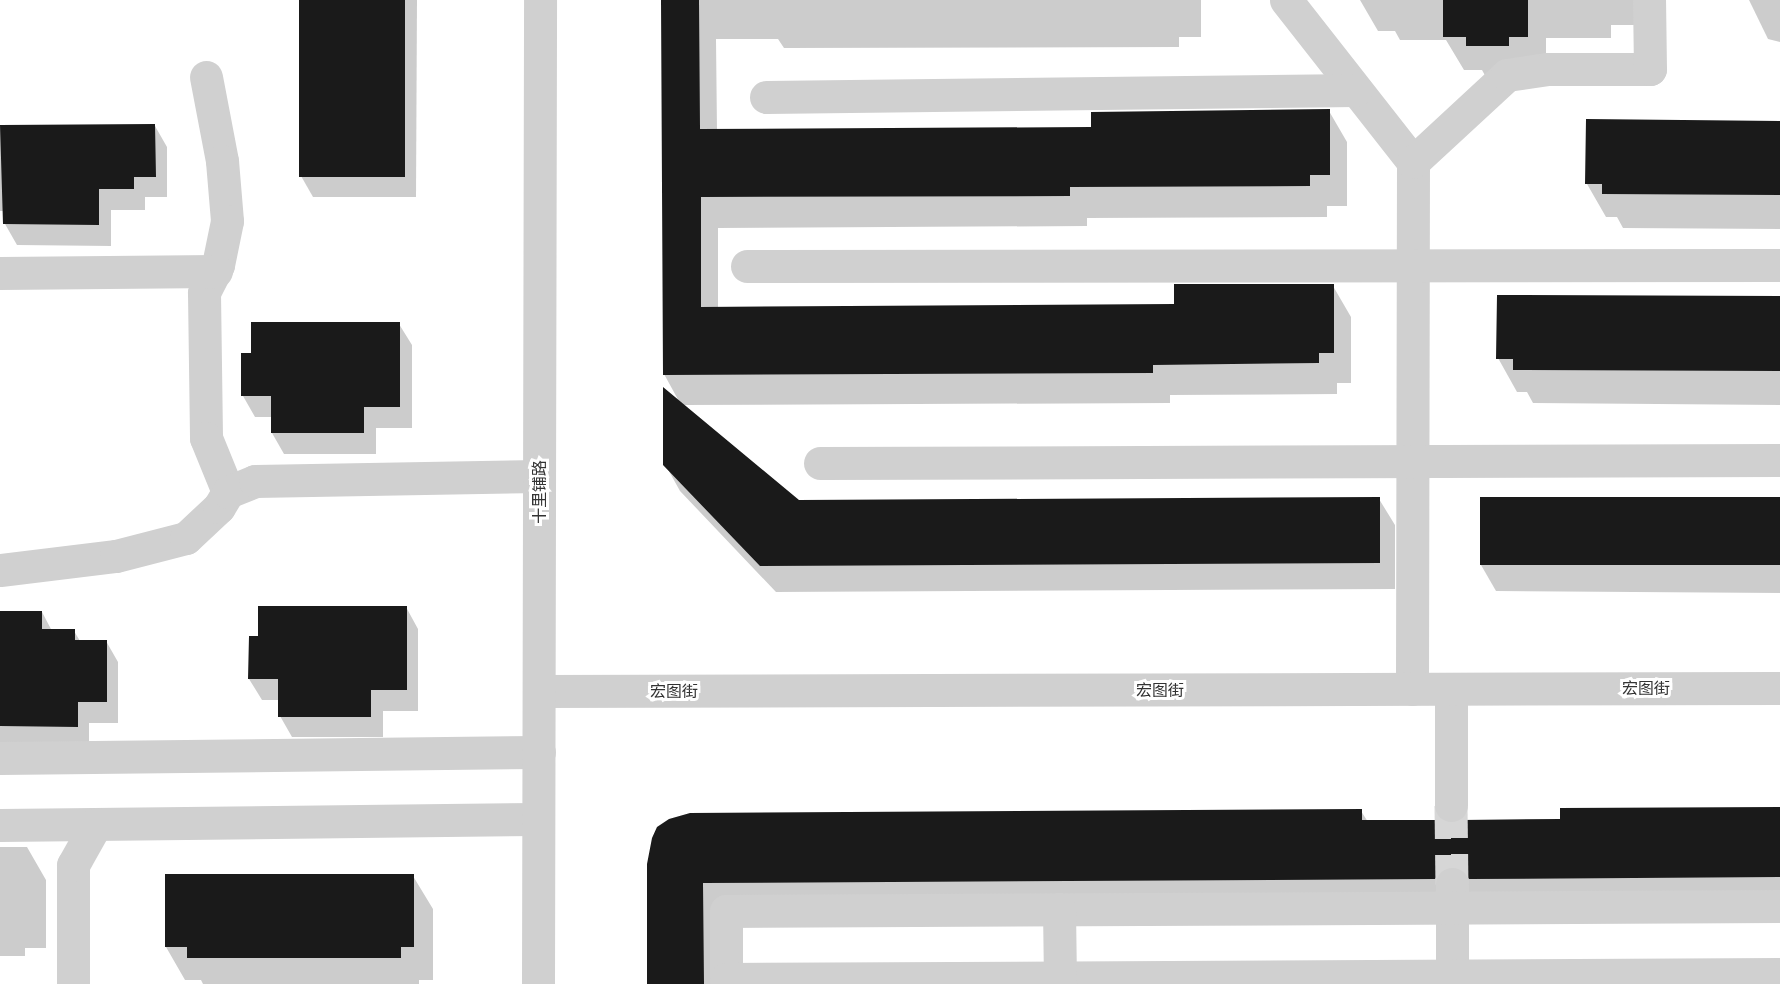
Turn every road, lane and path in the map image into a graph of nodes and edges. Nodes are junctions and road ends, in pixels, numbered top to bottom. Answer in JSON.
{"nodes":[{"id":1,"x":540,"y":0,"type":"edge"},
{"id":2,"x":1286,"y":0,"type":"edge"},
{"id":3,"x":1649,"y":0,"type":"edge"},
{"id":4,"x":206,"y":77,"type":"dead end"},
{"id":5,"x":1356,"y":90,"type":"junction"},
{"id":6,"x":766,"y":97,"type":"dead end"},
{"id":7,"x":1413,"y":162,"type":"junction"},
{"id":8,"x":1413,"y":265,"type":"junction"},
{"id":9,"x":1780,"y":265,"type":"edge"},
{"id":10,"x":747,"y":266,"type":"dead end"},
{"id":11,"x":216,"y":271,"type":"junction"},
{"id":12,"x":0,"y":273,"type":"edge"},
{"id":13,"x":1780,"y":460,"type":"edge"},
{"id":14,"x":1413,"y":461,"type":"junction"},
{"id":15,"x":820,"y":463,"type":"dead end"},
{"id":16,"x":539,"y":477,"type":"junction"},
{"id":17,"x":228,"y":492,"type":"junction"},
{"id":18,"x":0,"y":570,"type":"edge"},
{"id":19,"x":1780,"y":688,"type":"edge"},
{"id":20,"x":1412,"y":689,"type":"junction"},
{"id":21,"x":1451,"y":689,"type":"junction"},
{"id":22,"x":539,"y":691,"type":"junction"},
{"id":23,"x":539,"y":752,"type":"junction"},
{"id":24,"x":0,"y":758,"type":"edge"},
{"id":25,"x":1451,"y":805,"type":"tunnel mouth"},
{"id":26,"x":538,"y":819,"type":"junction"},
{"id":27,"x":96,"y":824,"type":"junction"},
{"id":28,"x":0,"y":825,"type":"edge"},
{"id":29,"x":1452,"y":896,"type":"junction"},
{"id":30,"x":1780,"y":906,"type":"edge"},
{"id":31,"x":1059,"y":909,"type":"junction"},
{"id":32,"x":1780,"y":974,"type":"edge"},
{"id":33,"x":1452,"y":980,"type":"edge"},
{"id":34,"x":1060,"y":981,"type":"edge"},
{"id":35,"x":73,"y":984,"type":"edge"},
{"id":36,"x":538,"y":984,"type":"edge"}],
"edges":[{"from":1,"to":16,"type":"street","name":"十里铺路"},
{"from":2,"to":5,"type":"street"},
{"from":3,"to":7,"type":"street"},
{"from":4,"to":11,"type":"street"},
{"from":5,"to":6,"type":"street"},
{"from":5,"to":7,"type":"street"},
{"from":7,"to":8,"type":"street"},
{"from":8,"to":9,"type":"street"},
{"from":8,"to":10,"type":"street"},
{"from":8,"to":14,"type":"street"},
{"from":11,"to":12,"type":"street"},
{"from":11,"to":17,"type":"street"},
{"from":13,"to":14,"type":"street"},
{"from":14,"to":15,"type":"street"},
{"from":14,"to":20,"type":"street"},
{"from":16,"to":17,"type":"street"},
{"from":16,"to":22,"type":"street","name":"十里铺路"},
{"from":17,"to":18,"type":"street"},
{"from":19,"to":21,"type":"street","name":"宏图街"},
{"from":20,"to":21,"type":"street","name":"宏图街"},
{"from":20,"to":22,"type":"street","name":"宏图街"},
{"from":21,"to":25,"type":"street"},
{"from":22,"to":23,"type":"street","name":"十里铺路"},
{"from":23,"to":24,"type":"street"},
{"from":23,"to":26,"type":"street","name":"十里铺路"},
{"from":26,"to":27,"type":"street"},
{"from":26,"to":36,"type":"street","name":"十里铺路"},
{"from":27,"to":28,"type":"street"},
{"from":27,"to":35,"type":"street"},
{"from":29,"to":30,"type":"street"},
{"from":29,"to":31,"type":"street"},
{"from":29,"to":33,"type":"street"},
{"from":31,"to":34,"type":"street"},
{"from":31,"to":34,"type":"street"},
{"from":32,"to":33,"type":"street"},
{"from":33,"to":34,"type":"street"}]}
